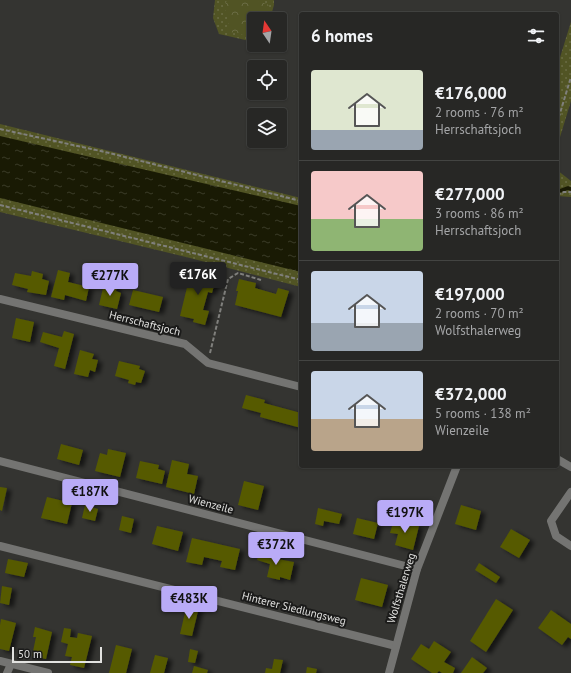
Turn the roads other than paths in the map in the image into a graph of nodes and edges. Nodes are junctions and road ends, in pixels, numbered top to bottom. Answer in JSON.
{"nodes":[{"id":1,"x":0,"y":299,"type":"edge"},
{"id":2,"x":299,"y":386,"type":"edge"},
{"id":3,"x":559,"y":460,"type":"edge"},
{"id":4,"x":0,"y":461,"type":"edge"},
{"id":5,"x":456,"y":468,"type":"edge"},
{"id":6,"x":571,"y":468,"type":"edge"},
{"id":7,"x":571,"y":492,"type":"edge"},
{"id":8,"x":0,"y":546,"type":"edge"},
{"id":9,"x":571,"y":546,"type":"edge"},
{"id":10,"x":417,"y":569,"type":"junction"},
{"id":11,"x":396,"y":646,"type":"junction"},
{"id":12,"x":0,"y":661,"type":"edge"},
{"id":13,"x":11,"y":664,"type":"junction"},
{"id":14,"x":7,"y":673,"type":"edge"},
{"id":15,"x":48,"y":673,"type":"edge"},
{"id":16,"x":391,"y":673,"type":"edge"}],
"edges":[{"from":1,"to":2,"type":"street","name":"Herrschaftsjoch"},
{"from":3,"to":6,"type":"street"},
{"from":4,"to":10,"type":"street","name":"Wienzeile"},
{"from":5,"to":10,"type":"street","name":"Wolfsthalerweg"},
{"from":7,"to":9,"type":"street"},
{"from":8,"to":11,"type":"street","name":"Hinterer Siedlungsweg"},
{"from":10,"to":11,"type":"street","name":"Wolfsthalerweg"},
{"from":11,"to":16,"type":"street","name":"Wolfsthalerweg"},
{"from":12,"to":13,"type":"street"},
{"from":13,"to":14,"type":"street"},
{"from":13,"to":15,"type":"street"}]}
